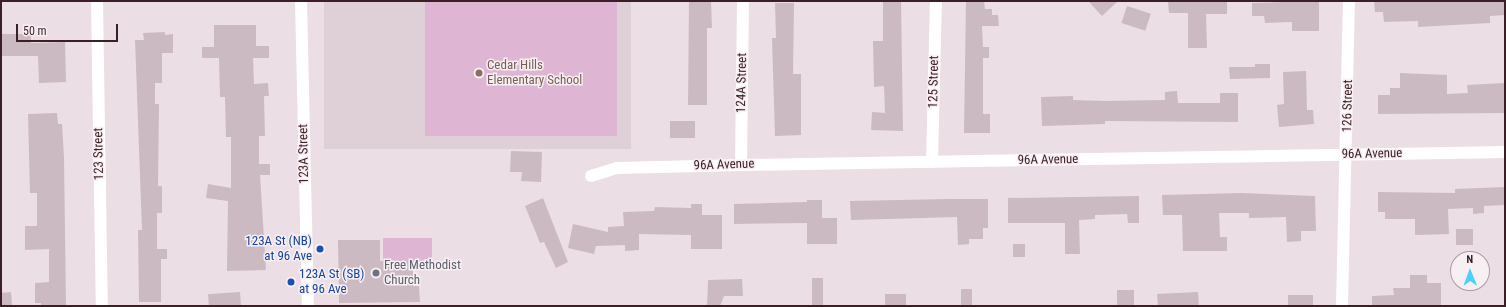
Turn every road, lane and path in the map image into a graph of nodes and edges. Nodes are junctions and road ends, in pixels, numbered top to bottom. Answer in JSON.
{"nodes":[{"id":1,"x":97,"y":1,"type":"edge"},
{"id":2,"x":301,"y":1,"type":"edge"},
{"id":3,"x":743,"y":1,"type":"edge"},
{"id":4,"x":936,"y":1,"type":"edge"},
{"id":5,"x":1350,"y":1,"type":"edge"},
{"id":6,"x":1505,"y":152,"type":"edge"},
{"id":7,"x":1348,"y":154,"type":"junction"},
{"id":8,"x":932,"y":162,"type":"junction"},
{"id":9,"x":741,"y":165,"type":"junction"},
{"id":10,"x":592,"y":176,"type":"dead end"},
{"id":11,"x":102,"y":306,"type":"edge"},
{"id":12,"x":308,"y":306,"type":"edge"},
{"id":13,"x":1342,"y":306,"type":"edge"}],
"edges":[{"from":1,"to":11,"type":"street","name":"123 Street"},
{"from":2,"to":12,"type":"street","name":"123A Street"},
{"from":3,"to":9,"type":"street","name":"124A Street"},
{"from":4,"to":8,"type":"street","name":"125 Street"},
{"from":5,"to":7,"type":"street","name":"126 Street"},
{"from":6,"to":7,"type":"street","name":"96A Avenue"},
{"from":7,"to":8,"type":"street","name":"96A Avenue"},
{"from":7,"to":13,"type":"street","name":"126 Street"},
{"from":8,"to":9,"type":"street","name":"96A Avenue"},
{"from":9,"to":10,"type":"street","name":"96A Avenue"}]}
